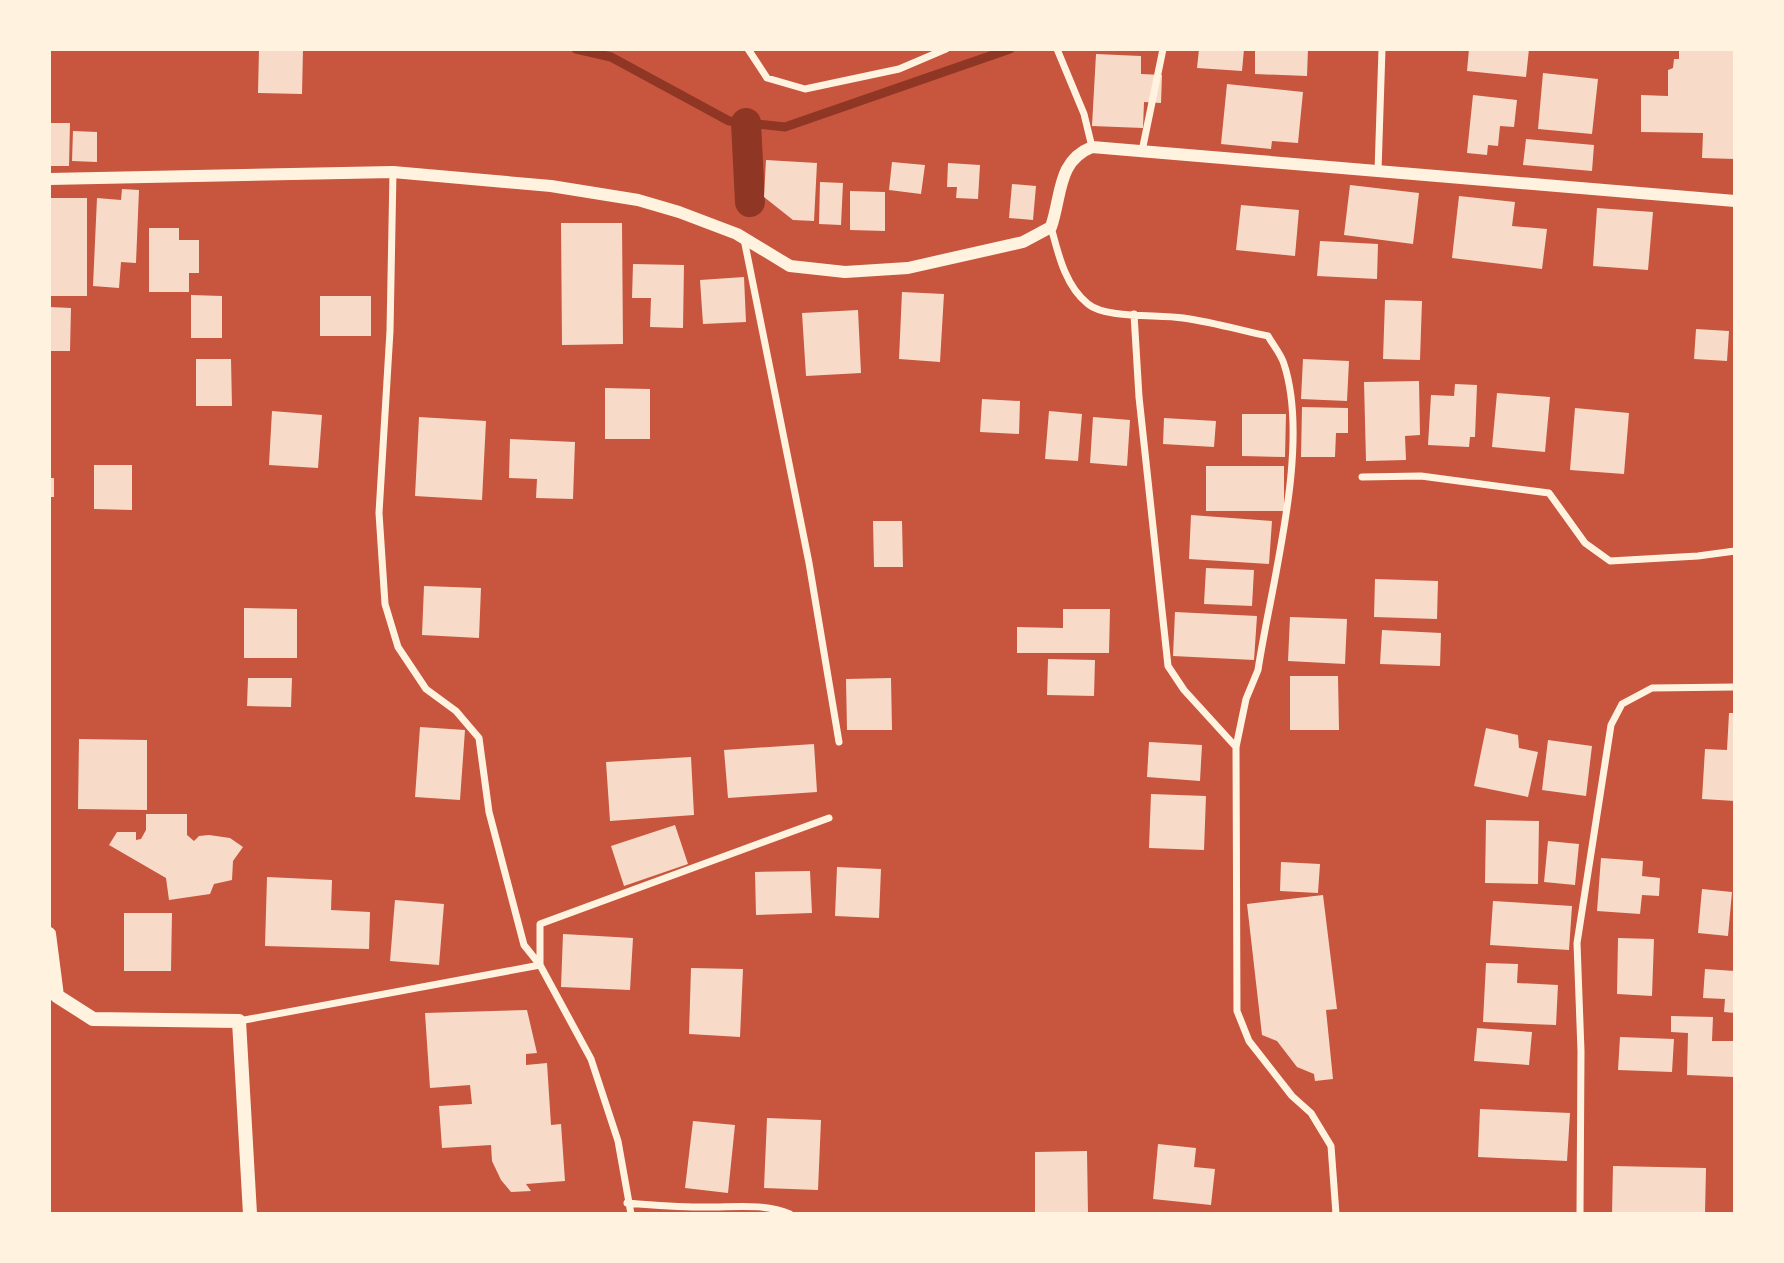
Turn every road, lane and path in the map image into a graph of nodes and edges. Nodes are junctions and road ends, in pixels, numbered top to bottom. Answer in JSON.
{"nodes":[{"id":1,"x":748,"y":49,"type":"edge"},
{"id":2,"x":946,"y":49,"type":"edge"},
{"id":3,"x":1163,"y":49,"type":"edge"},
{"id":4,"x":1382,"y":49,"type":"edge"},
{"id":5,"x":1058,"y":51,"type":"edge"},
{"id":6,"x":1092,"y":147,"type":"junction"},
{"id":7,"x":1142,"y":152,"type":"junction"},
{"id":8,"x":1378,"y":171,"type":"junction"},
{"id":9,"x":393,"y":172,"type":"junction"},
{"id":10,"x":49,"y":179,"type":"edge"},
{"id":11,"x":1735,"y":201,"type":"edge"},
{"id":12,"x":1051,"y":227,"type":"junction"},
{"id":13,"x":744,"y":238,"type":"junction"},
{"id":14,"x":1134,"y":314,"type":"junction"},
{"id":15,"x":1362,"y":477,"type":"dead end"},
{"id":16,"x":1735,"y":551,"type":"edge"},
{"id":17,"x":1735,"y":687,"type":"edge"},
{"id":18,"x":839,"y":742,"type":"dead end"},
{"id":19,"x":1236,"y":747,"type":"junction"},
{"id":20,"x":829,"y":818,"type":"dead end"},
{"id":21,"x":49,"y":934,"type":"edge"},
{"id":22,"x":540,"y":965,"type":"junction"},
{"id":23,"x":239,"y":1021,"type":"junction"},
{"id":24,"x":627,"y":1203,"type":"junction"},
{"id":25,"x":250,"y":1214,"type":"edge"},
{"id":26,"x":631,"y":1214,"type":"edge"},
{"id":27,"x":790,"y":1214,"type":"edge"},
{"id":28,"x":1336,"y":1214,"type":"edge"},
{"id":29,"x":1580,"y":1214,"type":"edge"}],
"edges":[{"from":1,"to":2,"type":"street"},
{"from":3,"to":7,"type":"street"},
{"from":4,"to":8,"type":"street"},
{"from":5,"to":6,"type":"street"},
{"from":6,"to":7,"type":"street"},
{"from":6,"to":12,"type":"street"},
{"from":7,"to":8,"type":"street"},
{"from":8,"to":11,"type":"street"},
{"from":9,"to":10,"type":"street"},
{"from":9,"to":13,"type":"street"},
{"from":9,"to":22,"type":"street"},
{"from":12,"to":13,"type":"street"},
{"from":12,"to":14,"type":"street"},
{"from":13,"to":18,"type":"street"},
{"from":14,"to":19,"type":"street"},
{"from":14,"to":19,"type":"street"},
{"from":15,"to":16,"type":"street"},
{"from":17,"to":29,"type":"street"},
{"from":19,"to":28,"type":"street"},
{"from":20,"to":22,"type":"street"},
{"from":21,"to":23,"type":"main road"},
{"from":22,"to":23,"type":"street"},
{"from":22,"to":24,"type":"street"},
{"from":23,"to":25,"type":"main road"},
{"from":24,"to":26,"type":"street"},
{"from":24,"to":27,"type":"street"}]}
